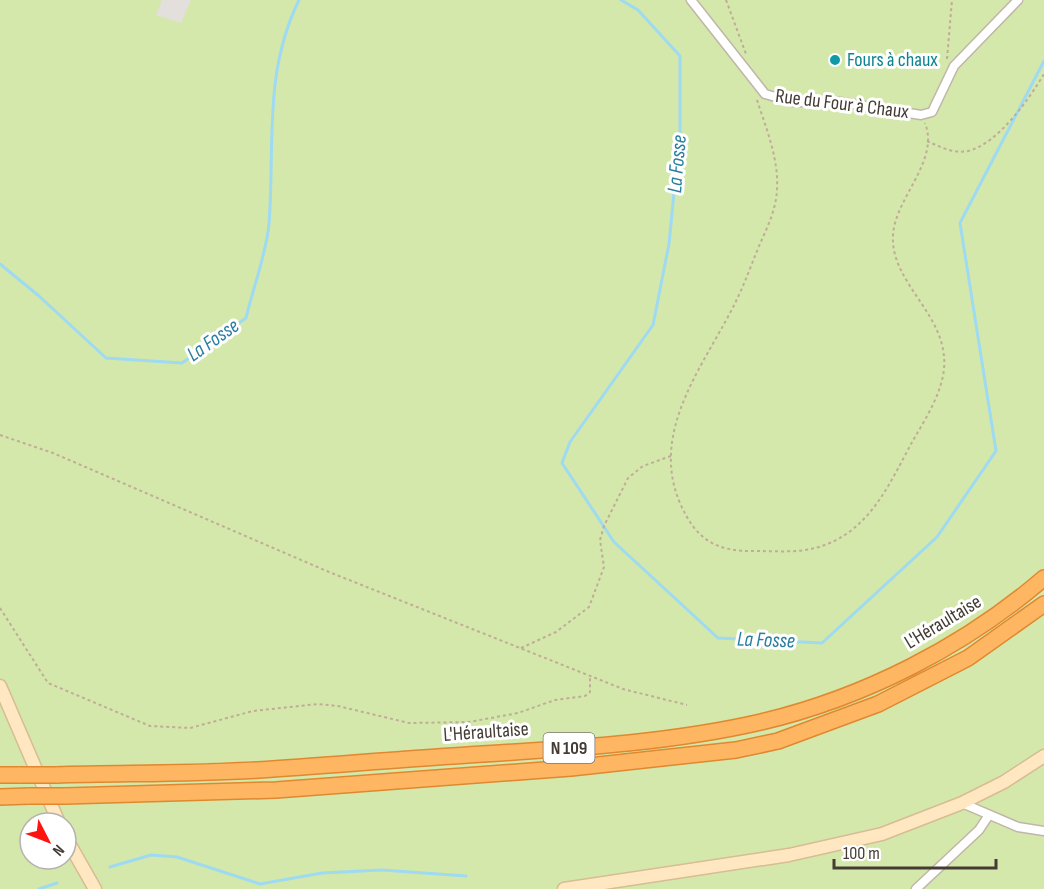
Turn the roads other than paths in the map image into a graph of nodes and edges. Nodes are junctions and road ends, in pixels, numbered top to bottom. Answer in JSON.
{"nodes":[{"id":1,"x":691,"y":0,"type":"edge"},
{"id":2,"x":1018,"y":0,"type":"edge"},
{"id":3,"x":1044,"y":578,"type":"edge"},
{"id":4,"x":1044,"y":604,"type":"edge"},
{"id":5,"x":0,"y":686,"type":"edge"},
{"id":6,"x":1044,"y":756,"type":"edge"},
{"id":7,"x":0,"y":775,"type":"edge"},
{"id":8,"x":0,"y":797,"type":"edge"},
{"id":9,"x":962,"y":803,"type":"junction"},
{"id":10,"x":54,"y":811,"type":"edge"},
{"id":11,"x":989,"y":814,"type":"junction"},
{"id":12,"x":1044,"y":831,"type":"edge"},
{"id":13,"x":78,"y":859,"type":"edge"},
{"id":14,"x":95,"y":889,"type":"edge"},
{"id":15,"x":564,"y":889,"type":"edge"},
{"id":16,"x":915,"y":889,"type":"edge"}],
"edges":[{"from":1,"to":2,"type":"street","name":"Rue du Four à Chaux"},
{"from":3,"to":7,"type":"highway","name":"L'Héraultaise","number":"N 109","bridge":true},
{"from":4,"to":8,"type":"highway","number":"N 109","bridge":true},
{"from":5,"to":10,"type":"street"},
{"from":6,"to":9,"type":"street"},
{"from":9,"to":11,"type":"street"},
{"from":9,"to":15,"type":"street"},
{"from":11,"to":12,"type":"street"},
{"from":11,"to":16,"type":"street"},
{"from":13,"to":14,"type":"street"}]}
